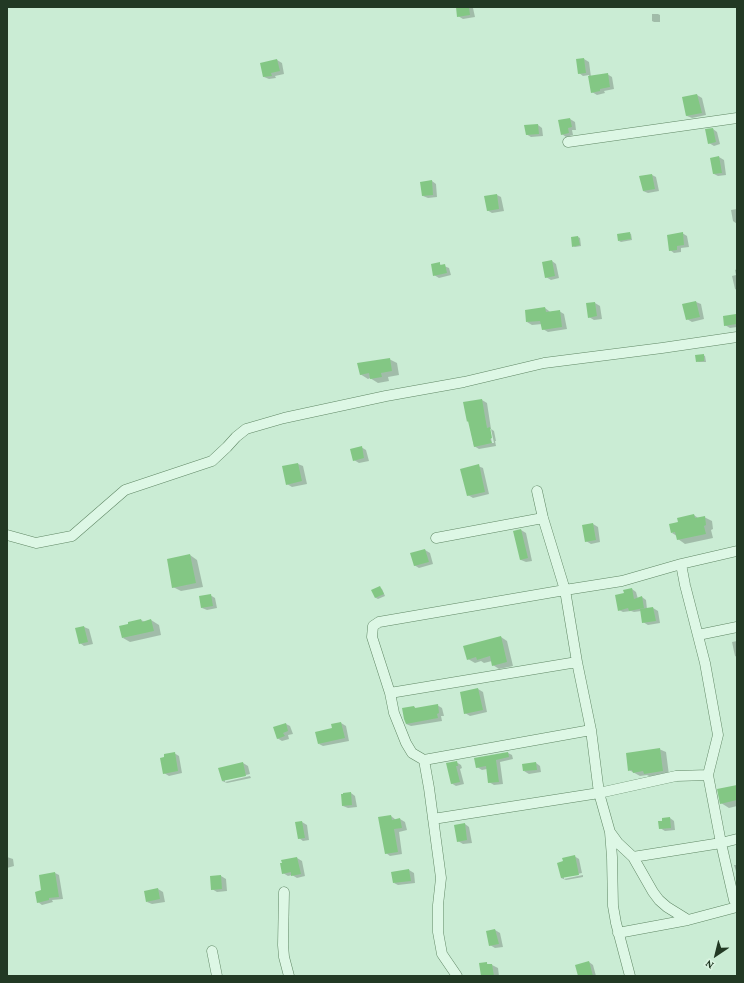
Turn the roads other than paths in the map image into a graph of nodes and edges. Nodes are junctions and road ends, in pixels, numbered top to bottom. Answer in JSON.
{"nodes":[{"id":1,"x":737,"y":118,"type":"edge"},
{"id":2,"x":568,"y":142,"type":"dead end"},
{"id":3,"x":737,"y":337,"type":"edge"},
{"id":4,"x":537,"y":491,"type":"dead end"},
{"id":5,"x":543,"y":518,"type":"junction"},
{"id":6,"x":7,"y":535,"type":"edge"},
{"id":7,"x":436,"y":538,"type":"dead end"},
{"id":8,"x":737,"y":551,"type":"edge"},
{"id":9,"x":681,"y":564,"type":"junction"},
{"id":10,"x":565,"y":590,"type":"junction"},
{"id":11,"x":737,"y":627,"type":"edge"},
{"id":12,"x":698,"y":635,"type":"junction"},
{"id":13,"x":577,"y":662,"type":"junction"},
{"id":14,"x":390,"y":693,"type":"junction"},
{"id":15,"x":591,"y":730,"type":"junction"},
{"id":16,"x":424,"y":760,"type":"junction"},
{"id":17,"x":708,"y":775,"type":"junction"},
{"id":18,"x":599,"y":793,"type":"junction"},
{"id":19,"x":433,"y":818,"type":"junction"},
{"id":20,"x":610,"y":832,"type":"junction"},
{"id":21,"x":737,"y":839,"type":"edge"},
{"id":22,"x":721,"y":843,"type":"junction"},
{"id":23,"x":633,"y":857,"type":"junction"},
{"id":24,"x":284,"y":892,"type":"dead end"},
{"id":25,"x":736,"y":903,"type":"edge"},
{"id":26,"x":688,"y":920,"type":"junction"},
{"id":27,"x":618,"y":933,"type":"junction"},
{"id":28,"x":212,"y":951,"type":"dead end"},
{"id":29,"x":217,"y":976,"type":"edge"},
{"id":30,"x":289,"y":976,"type":"edge"},
{"id":31,"x":457,"y":976,"type":"edge"},
{"id":32,"x":630,"y":976,"type":"edge"}],
"edges":[{"from":1,"to":2,"type":"street"},
{"from":3,"to":6,"type":"street"},
{"from":4,"to":5,"type":"street"},
{"from":5,"to":7,"type":"street"},
{"from":5,"to":10,"type":"street"},
{"from":8,"to":9,"type":"street"},
{"from":9,"to":10,"type":"street"},
{"from":9,"to":12,"type":"street"},
{"from":10,"to":13,"type":"street"},
{"from":10,"to":14,"type":"street"},
{"from":11,"to":12,"type":"street"},
{"from":12,"to":17,"type":"street"},
{"from":13,"to":14,"type":"street"},
{"from":13,"to":15,"type":"street"},
{"from":14,"to":16,"type":"street"},
{"from":15,"to":16,"type":"street"},
{"from":15,"to":18,"type":"street"},
{"from":16,"to":19,"type":"street"},
{"from":17,"to":18,"type":"street"},
{"from":17,"to":22,"type":"street"},
{"from":18,"to":19,"type":"street"},
{"from":18,"to":20,"type":"street"},
{"from":19,"to":31,"type":"street"},
{"from":20,"to":23,"type":"street"},
{"from":20,"to":27,"type":"street"},
{"from":21,"to":22,"type":"street"},
{"from":22,"to":23,"type":"street"},
{"from":22,"to":25,"type":"street"},
{"from":23,"to":26,"type":"street"},
{"from":24,"to":30,"type":"street"},
{"from":25,"to":26,"type":"street"},
{"from":26,"to":27,"type":"street"},
{"from":27,"to":32,"type":"street"},
{"from":28,"to":29,"type":"street"}]}
